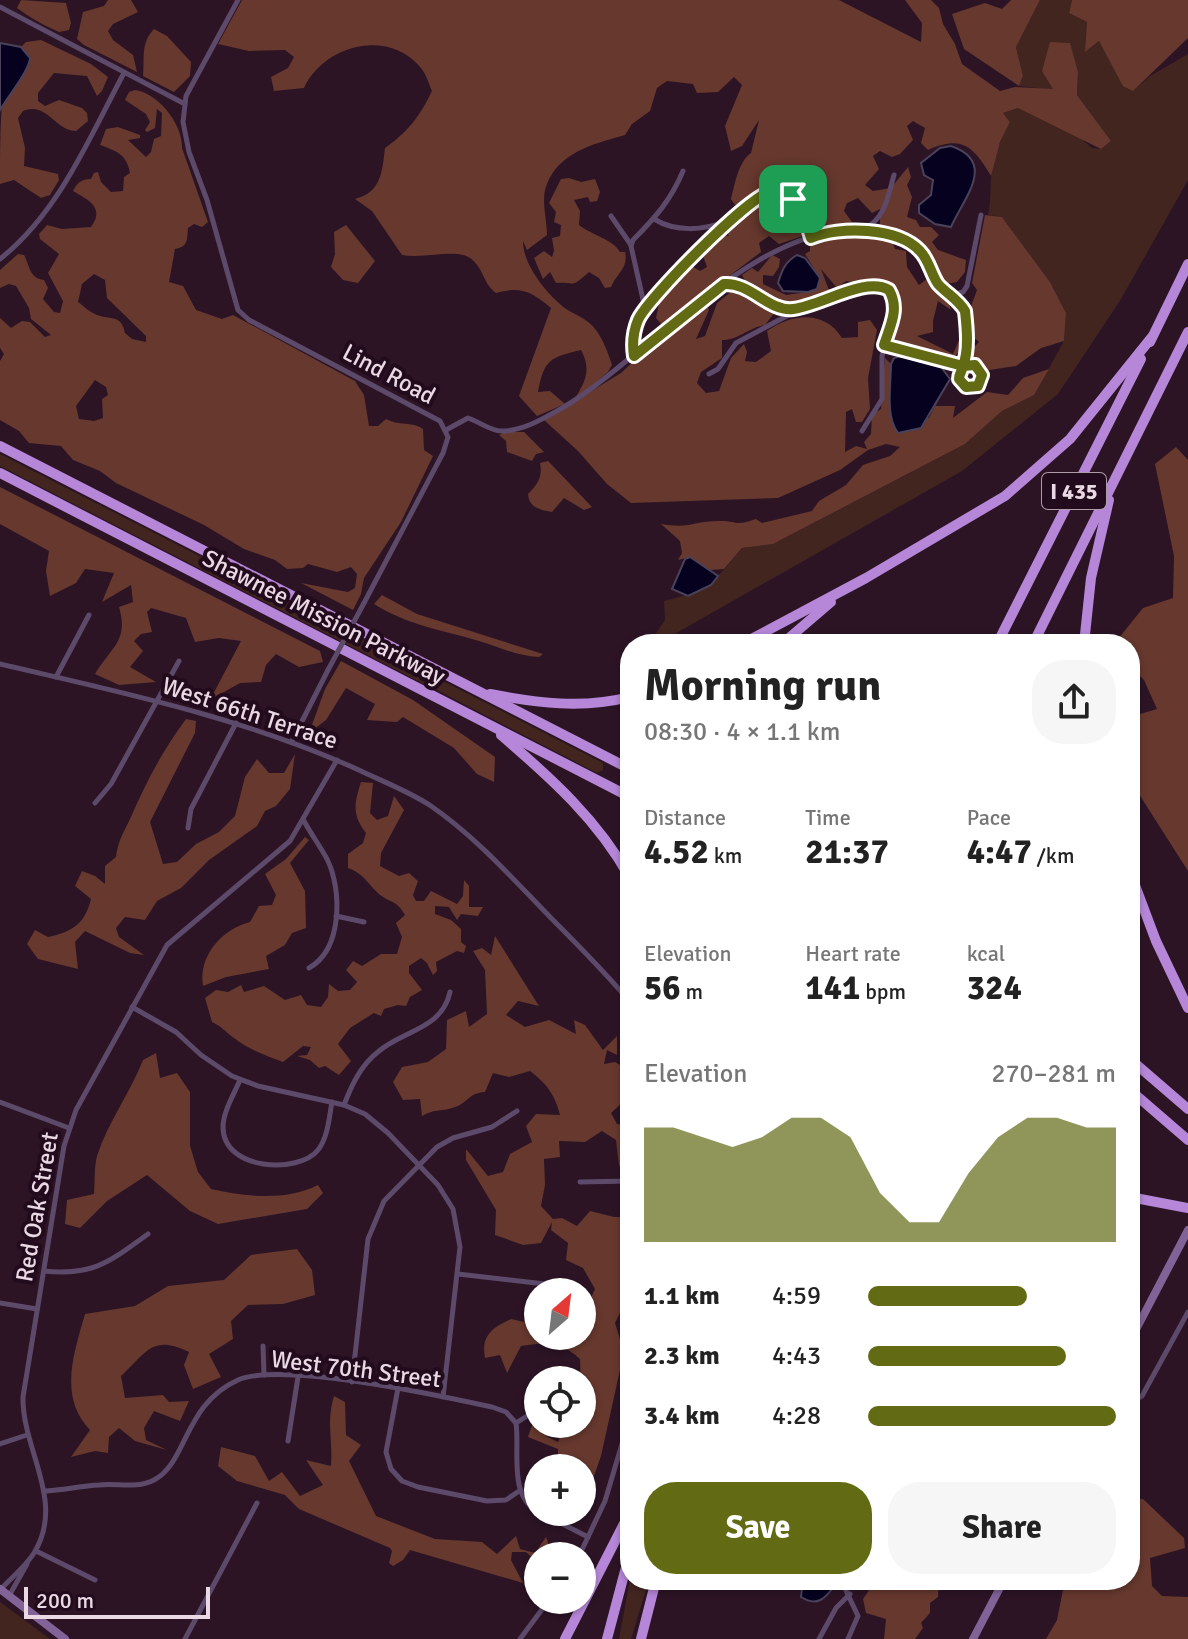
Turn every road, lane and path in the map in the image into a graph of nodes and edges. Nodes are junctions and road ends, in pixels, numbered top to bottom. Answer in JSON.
{"nodes":[{"id":1,"x":238,"y":0,"type":"edge"},
{"id":2,"x":0,"y":7,"type":"edge"},
{"id":3,"x":124,"y":73,"type":"junction"},
{"id":4,"x":183,"y":103,"type":"junction"},
{"id":5,"x":683,"y":171,"type":"dead end"},
{"id":6,"x":894,"y":175,"type":"dead end"},
{"id":7,"x":981,"y":215,"type":"dead end"},
{"id":8,"x":611,"y":216,"type":"dead end"},
{"id":9,"x":654,"y":219,"type":"junction"},
{"id":10,"x":727,"y":221,"type":"junction"},
{"id":11,"x":858,"y":231,"type":"junction"},
{"id":12,"x":811,"y":238,"type":"junction"},
{"id":13,"x":631,"y":246,"type":"junction"},
{"id":14,"x":0,"y":259,"type":"edge"},
{"id":15,"x":1188,"y":264,"type":"edge"},
{"id":16,"x":724,"y":284,"type":"junction"},
{"id":17,"x":951,"y":295,"type":"junction"},
{"id":18,"x":800,"y":309,"type":"junction"},
{"id":19,"x":639,"y":317,"type":"junction"},
{"id":20,"x":1188,"y":332,"type":"edge"},
{"id":21,"x":1152,"y":337,"type":"junction"},
{"id":22,"x":884,"y":345,"type":"junction"},
{"id":23,"x":634,"y":356,"type":"junction"},
{"id":24,"x":963,"y":366,"type":"junction"},
{"id":25,"x":709,"y":374,"type":"dead end"},
{"id":26,"x":446,"y":430,"type":"junction"},
{"id":27,"x":862,"y":431,"type":"dead end"},
{"id":28,"x":0,"y":446,"type":"edge"},
{"id":29,"x":0,"y":473,"type":"edge"},
{"id":30,"x":1113,"y":484,"type":"junction"},
{"id":31,"x":866,"y":578,"type":"junction"},
{"id":32,"x":89,"y":615,"type":"dead end"},
{"id":33,"x":761,"y":634,"type":"edge"},
{"id":34,"x":793,"y":634,"type":"edge"},
{"id":35,"x":1002,"y":634,"type":"edge"},
{"id":36,"x":1038,"y":634,"type":"edge"},
{"id":37,"x":1085,"y":634,"type":"edge"},
{"id":38,"x":179,"y":661,"type":"dead end"},
{"id":39,"x":0,"y":664,"type":"edge"},
{"id":40,"x":56,"y":677,"type":"junction"},
{"id":41,"x":478,"y":691,"type":"junction"},
{"id":42,"x":620,"y":698,"type":"edge"},
{"id":43,"x":157,"y":701,"type":"junction"},
{"id":44,"x":236,"y":723,"type":"junction"},
{"id":45,"x":488,"y":724,"type":"junction"},
{"id":46,"x":292,"y":741,"type":"junction"},
{"id":47,"x":337,"y":760,"type":"junction"},
{"id":48,"x":620,"y":764,"type":"edge"},
{"id":49,"x":620,"y":792,"type":"edge"},
{"id":50,"x":95,"y":803,"type":"dead end"},
{"id":51,"x":304,"y":821,"type":"junction"},
{"id":52,"x":188,"y":828,"type":"dead end"},
{"id":53,"x":620,"y":862,"type":"edge"},
{"id":54,"x":1140,"y":899,"type":"edge"},
{"id":55,"x":336,"y":916,"type":"junction"},
{"id":56,"x":364,"y":922,"type":"dead end"},
{"id":57,"x":309,"y":968,"type":"dead end"},
{"id":58,"x":620,"y":991,"type":"edge"},
{"id":59,"x":450,"y":992,"type":"dead end"},
{"id":60,"x":132,"y":1007,"type":"junction"},
{"id":61,"x":1188,"y":1008,"type":"edge"},
{"id":62,"x":1140,"y":1068,"type":"edge"},
{"id":63,"x":240,"y":1080,"type":"junction"},
{"id":64,"x":1140,"y":1099,"type":"edge"},
{"id":65,"x":0,"y":1102,"type":"edge"},
{"id":66,"x":332,"y":1102,"type":"junction"},
{"id":67,"x":344,"y":1105,"type":"junction"},
{"id":68,"x":1188,"y":1109,"type":"edge"},
{"id":69,"x":517,"y":1111,"type":"dead end"},
{"id":70,"x":69,"y":1128,"type":"junction"},
{"id":71,"x":1188,"y":1140,"type":"edge"},
{"id":72,"x":418,"y":1165,"type":"junction"},
{"id":73,"x":620,"y":1181,"type":"edge"},
{"id":74,"x":580,"y":1182,"type":"dead end"},
{"id":75,"x":1140,"y":1199,"type":"edge"},
{"id":76,"x":1188,"y":1208,"type":"edge"},
{"id":77,"x":1188,"y":1230,"type":"edge"},
{"id":78,"x":148,"y":1234,"type":"dead end"},
{"id":79,"x":44,"y":1271,"type":"junction"},
{"id":80,"x":458,"y":1274,"type":"junction"},
{"id":81,"x":524,"y":1282,"type":"edge"},
{"id":82,"x":0,"y":1303,"type":"edge"},
{"id":83,"x":37,"y":1309,"type":"junction"},
{"id":84,"x":1188,"y":1312,"type":"edge"},
{"id":85,"x":1140,"y":1322,"type":"edge"},
{"id":86,"x":263,"y":1346,"type":"dead end"},
{"id":87,"x":264,"y":1375,"type":"junction"},
{"id":88,"x":298,"y":1377,"type":"junction"},
{"id":89,"x":352,"y":1382,"type":"junction"},
{"id":90,"x":398,"y":1388,"type":"junction"},
{"id":91,"x":443,"y":1397,"type":"junction"},
{"id":92,"x":1140,"y":1397,"type":"edge"},
{"id":93,"x":524,"y":1418,"type":"edge"},
{"id":94,"x":516,"y":1423,"type":"junction"},
{"id":95,"x":27,"y":1435,"type":"junction"},
{"id":96,"x":288,"y":1441,"type":"dead end"},
{"id":97,"x":0,"y":1444,"type":"edge"},
{"id":98,"x":620,"y":1453,"type":"edge"},
{"id":99,"x":44,"y":1491,"type":"junction"},
{"id":100,"x":519,"y":1491,"type":"junction"},
{"id":101,"x":524,"y":1499,"type":"edge"},
{"id":102,"x":257,"y":1503,"type":"dead end"},
{"id":103,"x":566,"y":1526,"type":"edge"},
{"id":104,"x":620,"y":1532,"type":"edge"},
{"id":105,"x":588,"y":1537,"type":"junction"},
{"id":106,"x":586,"y":1542,"type":"edge"},
{"id":107,"x":36,"y":1551,"type":"junction"},
{"id":108,"x":27,"y":1563,"type":"junction"},
{"id":109,"x":95,"y":1580,"type":"dead end"},
{"id":110,"x":0,"y":1590,"type":"edge"},
{"id":111,"x":620,"y":1590,"type":"edge"},
{"id":112,"x":653,"y":1590,"type":"edge"},
{"id":113,"x":847,"y":1590,"type":"edge"},
{"id":114,"x":999,"y":1590,"type":"edge"},
{"id":115,"x":850,"y":1594,"type":"junction"},
{"id":116,"x":9,"y":1596,"type":"junction"},
{"id":117,"x":539,"y":1614,"type":"edge"},
{"id":118,"x":65,"y":1639,"type":"edge"},
{"id":119,"x":185,"y":1639,"type":"edge"},
{"id":120,"x":520,"y":1639,"type":"edge"},
{"id":121,"x":565,"y":1639,"type":"edge"},
{"id":122,"x":607,"y":1639,"type":"edge"},
{"id":123,"x":641,"y":1639,"type":"edge"},
{"id":124,"x":819,"y":1639,"type":"edge"},
{"id":125,"x":848,"y":1639,"type":"edge"},
{"id":126,"x":973,"y":1639,"type":"edge"}],
"edges":[{"from":1,"to":4,"type":"street"},
{"from":2,"to":3,"type":"street"},
{"from":3,"to":4,"type":"street"},
{"from":3,"to":14,"type":"street"},
{"from":4,"to":26,"type":"street","name":"Lind Road"},
{"from":5,"to":9,"type":"street"},
{"from":6,"to":11,"type":"street"},
{"from":7,"to":17,"type":"street"},
{"from":8,"to":13,"type":"street"},
{"from":9,"to":10,"type":"street"},
{"from":9,"to":13,"type":"street"},
{"from":10,"to":12,"type":"street"},
{"from":10,"to":19,"type":"street"},
{"from":11,"to":12,"type":"street"},
{"from":11,"to":17,"type":"street"},
{"from":12,"to":16,"type":"street"},
{"from":13,"to":19,"type":"street"},
{"from":15,"to":21,"type":"highway","number":"I 435"},
{"from":16,"to":18,"type":"street"},
{"from":16,"to":23,"type":"street"},
{"from":17,"to":24,"type":"street"},
{"from":18,"to":22,"type":"street"},
{"from":18,"to":25,"type":"street"},
{"from":19,"to":23,"type":"street"},
{"from":20,"to":30,"type":"highway","number":"I 435"},
{"from":21,"to":31,"type":"highway"},
{"from":21,"to":35,"type":"highway","number":"I 435"},
{"from":22,"to":24,"type":"street"},
{"from":22,"to":27,"type":"street"},
{"from":23,"to":26,"type":"street"},
{"from":24,"to":24,"type":"street"},
{"from":26,"to":46,"type":"street","name":"Lind Road","bridge":true},
{"from":28,"to":41,"type":"highway","name":"Shawnee Mission Parkway"},
{"from":29,"to":45,"type":"highway","name":"Shawnee Mission Parkway"},
{"from":30,"to":36,"type":"highway","number":"I 435"},
{"from":30,"to":37,"type":"highway"},
{"from":31,"to":33,"type":"highway"},
{"from":31,"to":34,"type":"highway"},
{"from":32,"to":40,"type":"street"},
{"from":38,"to":43,"type":"street"},
{"from":39,"to":40,"type":"street","name":"West 66th Terrace"},
{"from":40,"to":43,"type":"street","name":"West 66th Terrace"},
{"from":41,"to":42,"type":"highway"},
{"from":41,"to":48,"type":"highway","name":"Shawnee Mission Parkway"},
{"from":43,"to":44,"type":"street","name":"West 66th Terrace"},
{"from":43,"to":50,"type":"street"},
{"from":44,"to":46,"type":"street","name":"West 66th Terrace"},
{"from":44,"to":52,"type":"street"},
{"from":45,"to":49,"type":"highway","name":"Shawnee Mission Parkway"},
{"from":45,"to":53,"type":"highway"},
{"from":46,"to":47,"type":"street","name":"West 66th Terrace"},
{"from":47,"to":51,"type":"street","name":"Red Oak Street"},
{"from":47,"to":58,"type":"street","name":"West 66th Terrace"},
{"from":51,"to":55,"type":"street"},
{"from":51,"to":60,"type":"street","name":"Red Oak Street"},
{"from":54,"to":61,"type":"highway"},
{"from":55,"to":56,"type":"street"},
{"from":55,"to":57,"type":"street"},
{"from":59,"to":67,"type":"street"},
{"from":60,"to":63,"type":"street"},
{"from":60,"to":70,"type":"street","name":"Red Oak Street"},
{"from":62,"to":68,"type":"highway"},
{"from":63,"to":66,"type":"street"},
{"from":63,"to":66,"type":"street"},
{"from":64,"to":71,"type":"highway"},
{"from":65,"to":70,"type":"street"},
{"from":66,"to":67,"type":"street"},
{"from":67,"to":72,"type":"street"},
{"from":69,"to":72,"type":"street"},
{"from":70,"to":79,"type":"street","name":"Red Oak Street"},
{"from":72,"to":80,"type":"street"},
{"from":72,"to":89,"type":"street"},
{"from":73,"to":74,"type":"street"},
{"from":75,"to":76,"type":"highway"},
{"from":77,"to":85,"type":"main road"},
{"from":78,"to":79,"type":"street"},
{"from":79,"to":83,"type":"street","name":"Red Oak Street"},
{"from":80,"to":81,"type":"street"},
{"from":80,"to":91,"type":"street"},
{"from":82,"to":83,"type":"street"},
{"from":83,"to":95,"type":"street","name":"Red Oak Street"},
{"from":84,"to":92,"type":"street"},
{"from":86,"to":87,"type":"street"},
{"from":87,"to":88,"type":"street","name":"West 70th Street"},
{"from":87,"to":99,"type":"street","name":"West 70th Street"},
{"from":88,"to":89,"type":"street","name":"West 70th Street"},
{"from":88,"to":96,"type":"street"},
{"from":89,"to":90,"type":"street","name":"West 70th Street"},
{"from":90,"to":91,"type":"street","name":"West 70th Street"},
{"from":90,"to":100,"type":"street"},
{"from":91,"to":94,"type":"street","name":"West 70th Street"},
{"from":93,"to":94,"type":"street"},
{"from":94,"to":100,"type":"street"},
{"from":95,"to":97,"type":"street"},
{"from":95,"to":99,"type":"street","name":"Red Oak Street"},
{"from":98,"to":105,"type":"street"},
{"from":99,"to":107,"type":"street","name":"Red Oak Street"},
{"from":100,"to":101,"type":"street"},
{"from":102,"to":119,"type":"street"},
{"from":103,"to":105,"type":"street"},
{"from":104,"to":121,"type":"highway"},
{"from":105,"to":106,"type":"street"},
{"from":107,"to":108,"type":"street","name":"Red Oak Street"},
{"from":107,"to":109,"type":"street"},
{"from":108,"to":110,"type":"street","name":"Red Oak Street"},
{"from":108,"to":116,"type":"street"},
{"from":110,"to":116,"type":"main road"},
{"from":111,"to":122,"type":"highway"},
{"from":112,"to":123,"type":"highway"},
{"from":113,"to":115,"type":"street"},
{"from":114,"to":126,"type":"main road"},
{"from":115,"to":124,"type":"street"},
{"from":115,"to":125,"type":"street"},
{"from":116,"to":118,"type":"main road"},
{"from":117,"to":120,"type":"street"}]}
